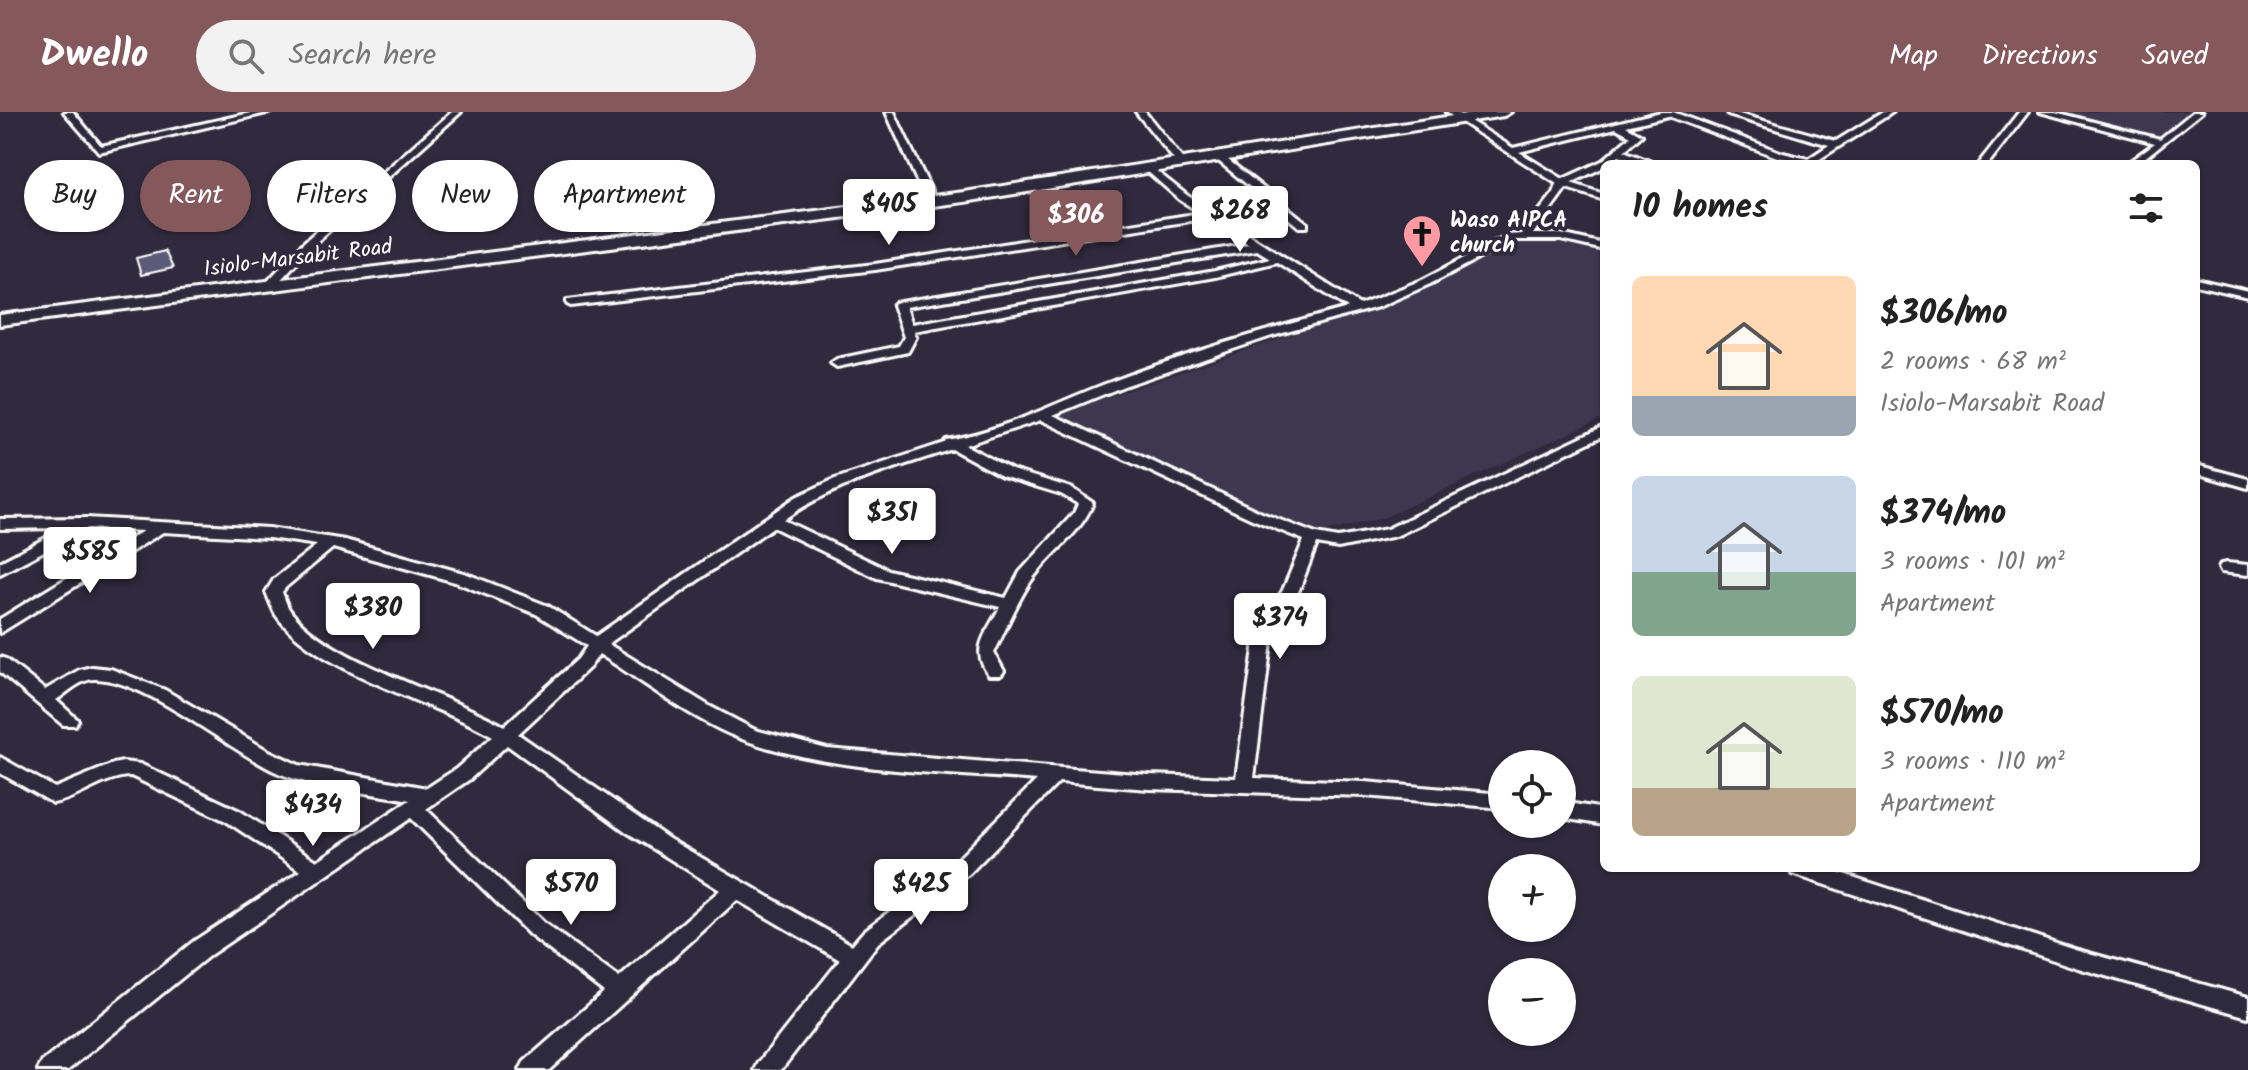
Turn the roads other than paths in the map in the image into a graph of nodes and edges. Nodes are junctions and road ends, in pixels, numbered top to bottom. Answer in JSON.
{"nodes":[{"id":1,"x":87,"y":112,"type":"edge"},
{"id":2,"x":267,"y":112,"type":"edge"},
{"id":3,"x":457,"y":112,"type":"edge"},
{"id":4,"x":890,"y":112,"type":"edge"},
{"id":5,"x":1140,"y":112,"type":"edge"},
{"id":6,"x":1504,"y":112,"type":"edge"},
{"id":7,"x":1889,"y":112,"type":"edge"},
{"id":8,"x":2024,"y":112,"type":"edge"},
{"id":9,"x":2044,"y":112,"type":"edge"},
{"id":10,"x":2198,"y":112,"type":"edge"},
{"id":11,"x":1667,"y":113,"type":"edge"},
{"id":12,"x":1735,"y":113,"type":"edge"},
{"id":13,"x":69,"y":114,"type":"edge"},
{"id":14,"x":1455,"y":116,"type":"edge"},
{"id":15,"x":1619,"y":126,"type":"junction"},
{"id":16,"x":1707,"y":128,"type":"junction"},
{"id":17,"x":2162,"y":142,"type":"junction"},
{"id":18,"x":1838,"y":145,"type":"junction"},
{"id":19,"x":1510,"y":151,"type":"junction"},
{"id":20,"x":1618,"y":152,"type":"junction"},
{"id":21,"x":1219,"y":157,"type":"junction"},
{"id":22,"x":1609,"y":160,"type":"edge"},
{"id":23,"x":1641,"y":160,"type":"edge"},
{"id":24,"x":1793,"y":160,"type":"edge"},
{"id":25,"x":1812,"y":160,"type":"edge"},
{"id":26,"x":1986,"y":160,"type":"edge"},
{"id":27,"x":2137,"y":160,"type":"edge"},
{"id":28,"x":1182,"y":164,"type":"junction"},
{"id":29,"x":1600,"y":165,"type":"edge"},
{"id":30,"x":1150,"y":169,"type":"junction"},
{"id":31,"x":1562,"y":183,"type":"junction"},
{"id":32,"x":1600,"y":196,"type":"edge"},
{"id":33,"x":931,"y":201,"type":"junction"},
{"id":34,"x":1210,"y":215,"type":"junction"},
{"id":35,"x":1303,"y":225,"type":"dead end"},
{"id":36,"x":1526,"y":235,"type":"junction"},
{"id":37,"x":1260,"y":246,"type":"junction"},
{"id":38,"x":1600,"y":246,"type":"edge"},
{"id":39,"x":1278,"y":259,"type":"junction"},
{"id":40,"x":2200,"y":283,"type":"edge"},
{"id":41,"x":270,"y":285,"type":"junction"},
{"id":42,"x":2248,"y":294,"type":"edge"},
{"id":43,"x":571,"y":302,"type":"dead end"},
{"id":44,"x":1356,"y":308,"type":"junction"},
{"id":45,"x":0,"y":320,"type":"edge"},
{"id":46,"x":909,"y":328,"type":"junction"},
{"id":47,"x":837,"y":363,"type":"dead end"},
{"id":48,"x":1042,"y":415,"type":"junction"},
{"id":49,"x":1600,"y":432,"type":"edge"},
{"id":50,"x":951,"y":443,"type":"junction"},
{"id":51,"x":2200,"y":470,"type":"edge"},
{"id":52,"x":2248,"y":484,"type":"edge"},
{"id":53,"x":772,"y":521,"type":"junction"},
{"id":54,"x":86,"y":523,"type":"junction"},
{"id":55,"x":0,"y":524,"type":"edge"},
{"id":56,"x":160,"y":527,"type":"junction"},
{"id":57,"x":1312,"y":538,"type":"junction"},
{"id":58,"x":329,"y":543,"type":"junction"},
{"id":59,"x":2227,"y":568,"type":"dead end"},
{"id":60,"x":0,"y":569,"type":"edge"},
{"id":61,"x":2248,"y":570,"type":"edge"},
{"id":62,"x":1010,"y":604,"type":"junction"},
{"id":63,"x":0,"y":627,"type":"edge"},
{"id":64,"x":596,"y":645,"type":"junction"},
{"id":65,"x":0,"y":663,"type":"edge"},
{"id":66,"x":995,"y":671,"type":"dead end"},
{"id":67,"x":43,"y":700,"type":"junction"},
{"id":68,"x":69,"y":720,"type":"dead end"},
{"id":69,"x":505,"y":733,"type":"junction"},
{"id":70,"x":0,"y":764,"type":"edge"},
{"id":71,"x":1056,"y":773,"type":"junction"},
{"id":72,"x":1244,"y":786,"type":"junction"},
{"id":73,"x":431,"y":796,"type":"junction"},
{"id":74,"x":1488,"y":800,"type":"edge"},
{"id":75,"x":413,"y":808,"type":"junction"},
{"id":76,"x":1576,"y":812,"type":"edge"},
{"id":77,"x":1600,"y":816,"type":"edge"},
{"id":78,"x":317,"y":871,"type":"junction"},
{"id":79,"x":1811,"y":872,"type":"edge"},
{"id":80,"x":735,"y":889,"type":"junction"},
{"id":81,"x":854,"y":957,"type":"junction"},
{"id":82,"x":620,"y":991,"type":"junction"},
{"id":83,"x":2248,"y":1007,"type":"edge"},
{"id":84,"x":50,"y":1070,"type":"edge"},
{"id":85,"x":532,"y":1070,"type":"edge"},
{"id":86,"x":767,"y":1070,"type":"edge"}],
"edges":[{"from":1,"to":13,"type":"street"},
{"from":2,"to":13,"type":"street"},
{"from":3,"to":41,"type":"street"},
{"from":4,"to":33,"type":"street"},
{"from":5,"to":28,"type":"street"},
{"from":6,"to":14,"type":"highway","name":"Isiolo-Marsabit Road"},
{"from":7,"to":18,"type":"street"},
{"from":8,"to":26,"type":"street"},
{"from":9,"to":17,"type":"street"},
{"from":10,"to":17,"type":"street"},
{"from":11,"to":15,"type":"street"},
{"from":11,"to":16,"type":"street"},
{"from":12,"to":16,"type":"street"},
{"from":12,"to":18,"type":"street"},
{"from":14,"to":19,"type":"street"},
{"from":14,"to":21,"type":"highway","name":"Isiolo-Marsabit Road"},
{"from":15,"to":19,"type":"street"},
{"from":15,"to":20,"type":"street"},
{"from":16,"to":24,"type":"street"},
{"from":17,"to":27,"type":"street"},
{"from":18,"to":25,"type":"street"},
{"from":19,"to":31,"type":"street"},
{"from":20,"to":22,"type":"street"},
{"from":20,"to":23,"type":"street"},
{"from":21,"to":28,"type":"highway","name":"Isiolo-Marsabit Road"},
{"from":21,"to":35,"type":"street"},
{"from":28,"to":30,"type":"highway","name":"Isiolo-Marsabit Road"},
{"from":29,"to":31,"type":"street"},
{"from":30,"to":33,"type":"highway","name":"Isiolo-Marsabit Road"},
{"from":30,"to":34,"type":"street"},
{"from":31,"to":32,"type":"street"},
{"from":31,"to":36,"type":"street"},
{"from":33,"to":41,"type":"highway","name":"Isiolo-Marsabit Road"},
{"from":34,"to":37,"type":"street"},
{"from":34,"to":43,"type":"street"},
{"from":36,"to":38,"type":"street"},
{"from":36,"to":44,"type":"street"},
{"from":37,"to":39,"type":"street"},
{"from":37,"to":46,"type":"street"},
{"from":39,"to":44,"type":"street"},
{"from":39,"to":46,"type":"street"},
{"from":40,"to":42,"type":"street"},
{"from":41,"to":45,"type":"highway","name":"Isiolo-Marsabit Road"},
{"from":44,"to":48,"type":"street"},
{"from":46,"to":47,"type":"street"},
{"from":48,"to":50,"type":"street"},
{"from":48,"to":57,"type":"street"},
{"from":49,"to":57,"type":"street"},
{"from":50,"to":53,"type":"street"},
{"from":50,"to":62,"type":"street"},
{"from":51,"to":52,"type":"street"},
{"from":53,"to":62,"type":"street"},
{"from":53,"to":64,"type":"street"},
{"from":54,"to":55,"type":"street"},
{"from":54,"to":56,"type":"street"},
{"from":54,"to":60,"type":"street"},
{"from":56,"to":58,"type":"street"},
{"from":56,"to":63,"type":"street"},
{"from":57,"to":72,"type":"street"},
{"from":58,"to":64,"type":"street"},
{"from":58,"to":69,"type":"street"},
{"from":59,"to":61,"type":"street"},
{"from":62,"to":66,"type":"street"},
{"from":64,"to":69,"type":"street"},
{"from":64,"to":71,"type":"street"},
{"from":65,"to":67,"type":"street"},
{"from":67,"to":68,"type":"street"},
{"from":67,"to":73,"type":"street"},
{"from":69,"to":73,"type":"street"},
{"from":69,"to":80,"type":"street"},
{"from":70,"to":78,"type":"street"},
{"from":71,"to":72,"type":"street"},
{"from":71,"to":81,"type":"street"},
{"from":72,"to":74,"type":"street"},
{"from":73,"to":75,"type":"street"},
{"from":75,"to":78,"type":"street"},
{"from":75,"to":82,"type":"street"},
{"from":76,"to":77,"type":"street"},
{"from":78,"to":84,"type":"street"},
{"from":79,"to":83,"type":"street"},
{"from":80,"to":81,"type":"street"},
{"from":80,"to":82,"type":"street"},
{"from":81,"to":86,"type":"street"},
{"from":82,"to":85,"type":"street"}]}
